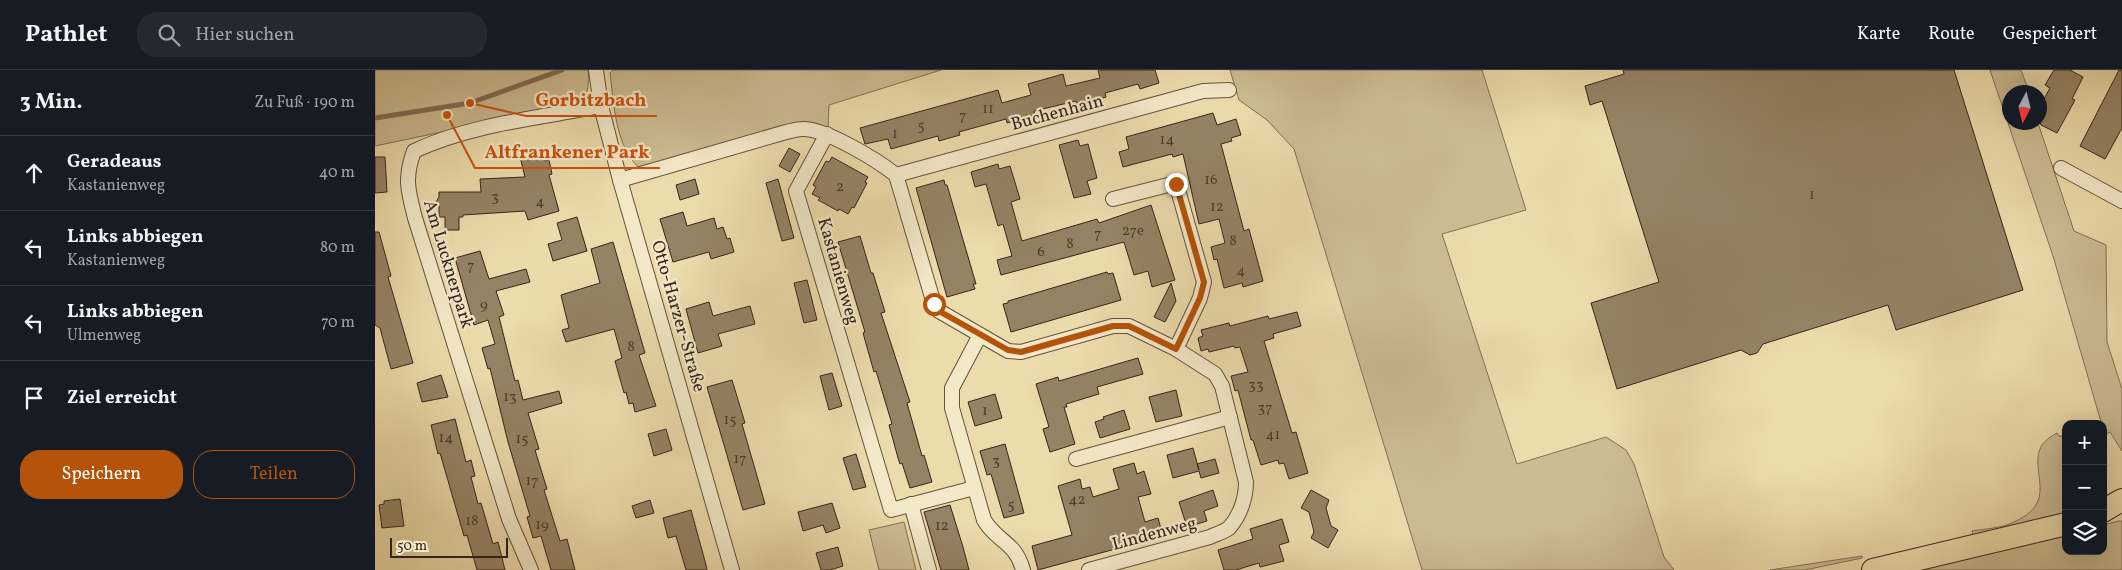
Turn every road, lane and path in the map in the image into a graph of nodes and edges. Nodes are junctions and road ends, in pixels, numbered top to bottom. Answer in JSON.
{"nodes":[{"id":1,"x":596,"y":70,"type":"edge"},
{"id":2,"x":1229,"y":90,"type":"dead end"},
{"id":3,"x":601,"y":106,"type":"junction"},
{"id":4,"x":827,"y":134,"type":"junction"},
{"id":5,"x":2061,"y":168,"type":"dead end"},
{"id":6,"x":896,"y":175,"type":"junction"},
{"id":7,"x":620,"y":180,"type":"junction"},
{"id":8,"x":1113,"y":199,"type":"dead end"},
{"id":9,"x":2122,"y":201,"type":"edge"},
{"id":10,"x":980,"y":335,"type":"junction"},
{"id":11,"x":1176,"y":349,"type":"junction"},
{"id":12,"x":1230,"y":417,"type":"junction"},
{"id":13,"x":1076,"y":459,"type":"dead end"},
{"id":14,"x":974,"y":488,"type":"junction"},
{"id":15,"x":2122,"y":500,"type":"edge"},
{"id":16,"x":911,"y":504,"type":"junction"},
{"id":17,"x":2105,"y":510,"type":"edge"},
{"id":18,"x":2062,"y":525,"type":"edge"},
{"id":19,"x":531,"y":570,"type":"edge"},
{"id":20,"x":732,"y":570,"type":"edge"},
{"id":21,"x":929,"y":570,"type":"edge"},
{"id":22,"x":1023,"y":570,"type":"edge"},
{"id":23,"x":1089,"y":570,"type":"edge"},
{"id":24,"x":1873,"y":570,"type":"edge"}],
"edges":[{"from":1,"to":3,"type":"street","name":"Otto-Harzer-Straße"},
{"from":2,"to":6,"type":"street","name":"Buchenhain"},
{"from":3,"to":7,"type":"street","name":"Otto-Harzer-Straße"},
{"from":3,"to":19,"type":"street","name":"Am Lucknerpark"},
{"from":4,"to":6,"type":"street"},
{"from":4,"to":7,"type":"street"},
{"from":4,"to":16,"type":"street","name":"Kastanienweg"},
{"from":5,"to":9,"type":"street"},
{"from":6,"to":10,"type":"street"},
{"from":7,"to":20,"type":"street","name":"Otto-Harzer-Straße"},
{"from":8,"to":11,"type":"street"},
{"from":10,"to":11,"type":"street"},
{"from":10,"to":14,"type":"street"},
{"from":11,"to":12,"type":"street"},
{"from":12,"to":13,"type":"street"},
{"from":12,"to":23,"type":"street","name":"Lindenweg"},
{"from":14,"to":16,"type":"street"},
{"from":14,"to":22,"type":"street"},
{"from":15,"to":17,"type":"highway"},
{"from":16,"to":21,"type":"street"},
{"from":18,"to":24,"type":"highway"}]}
